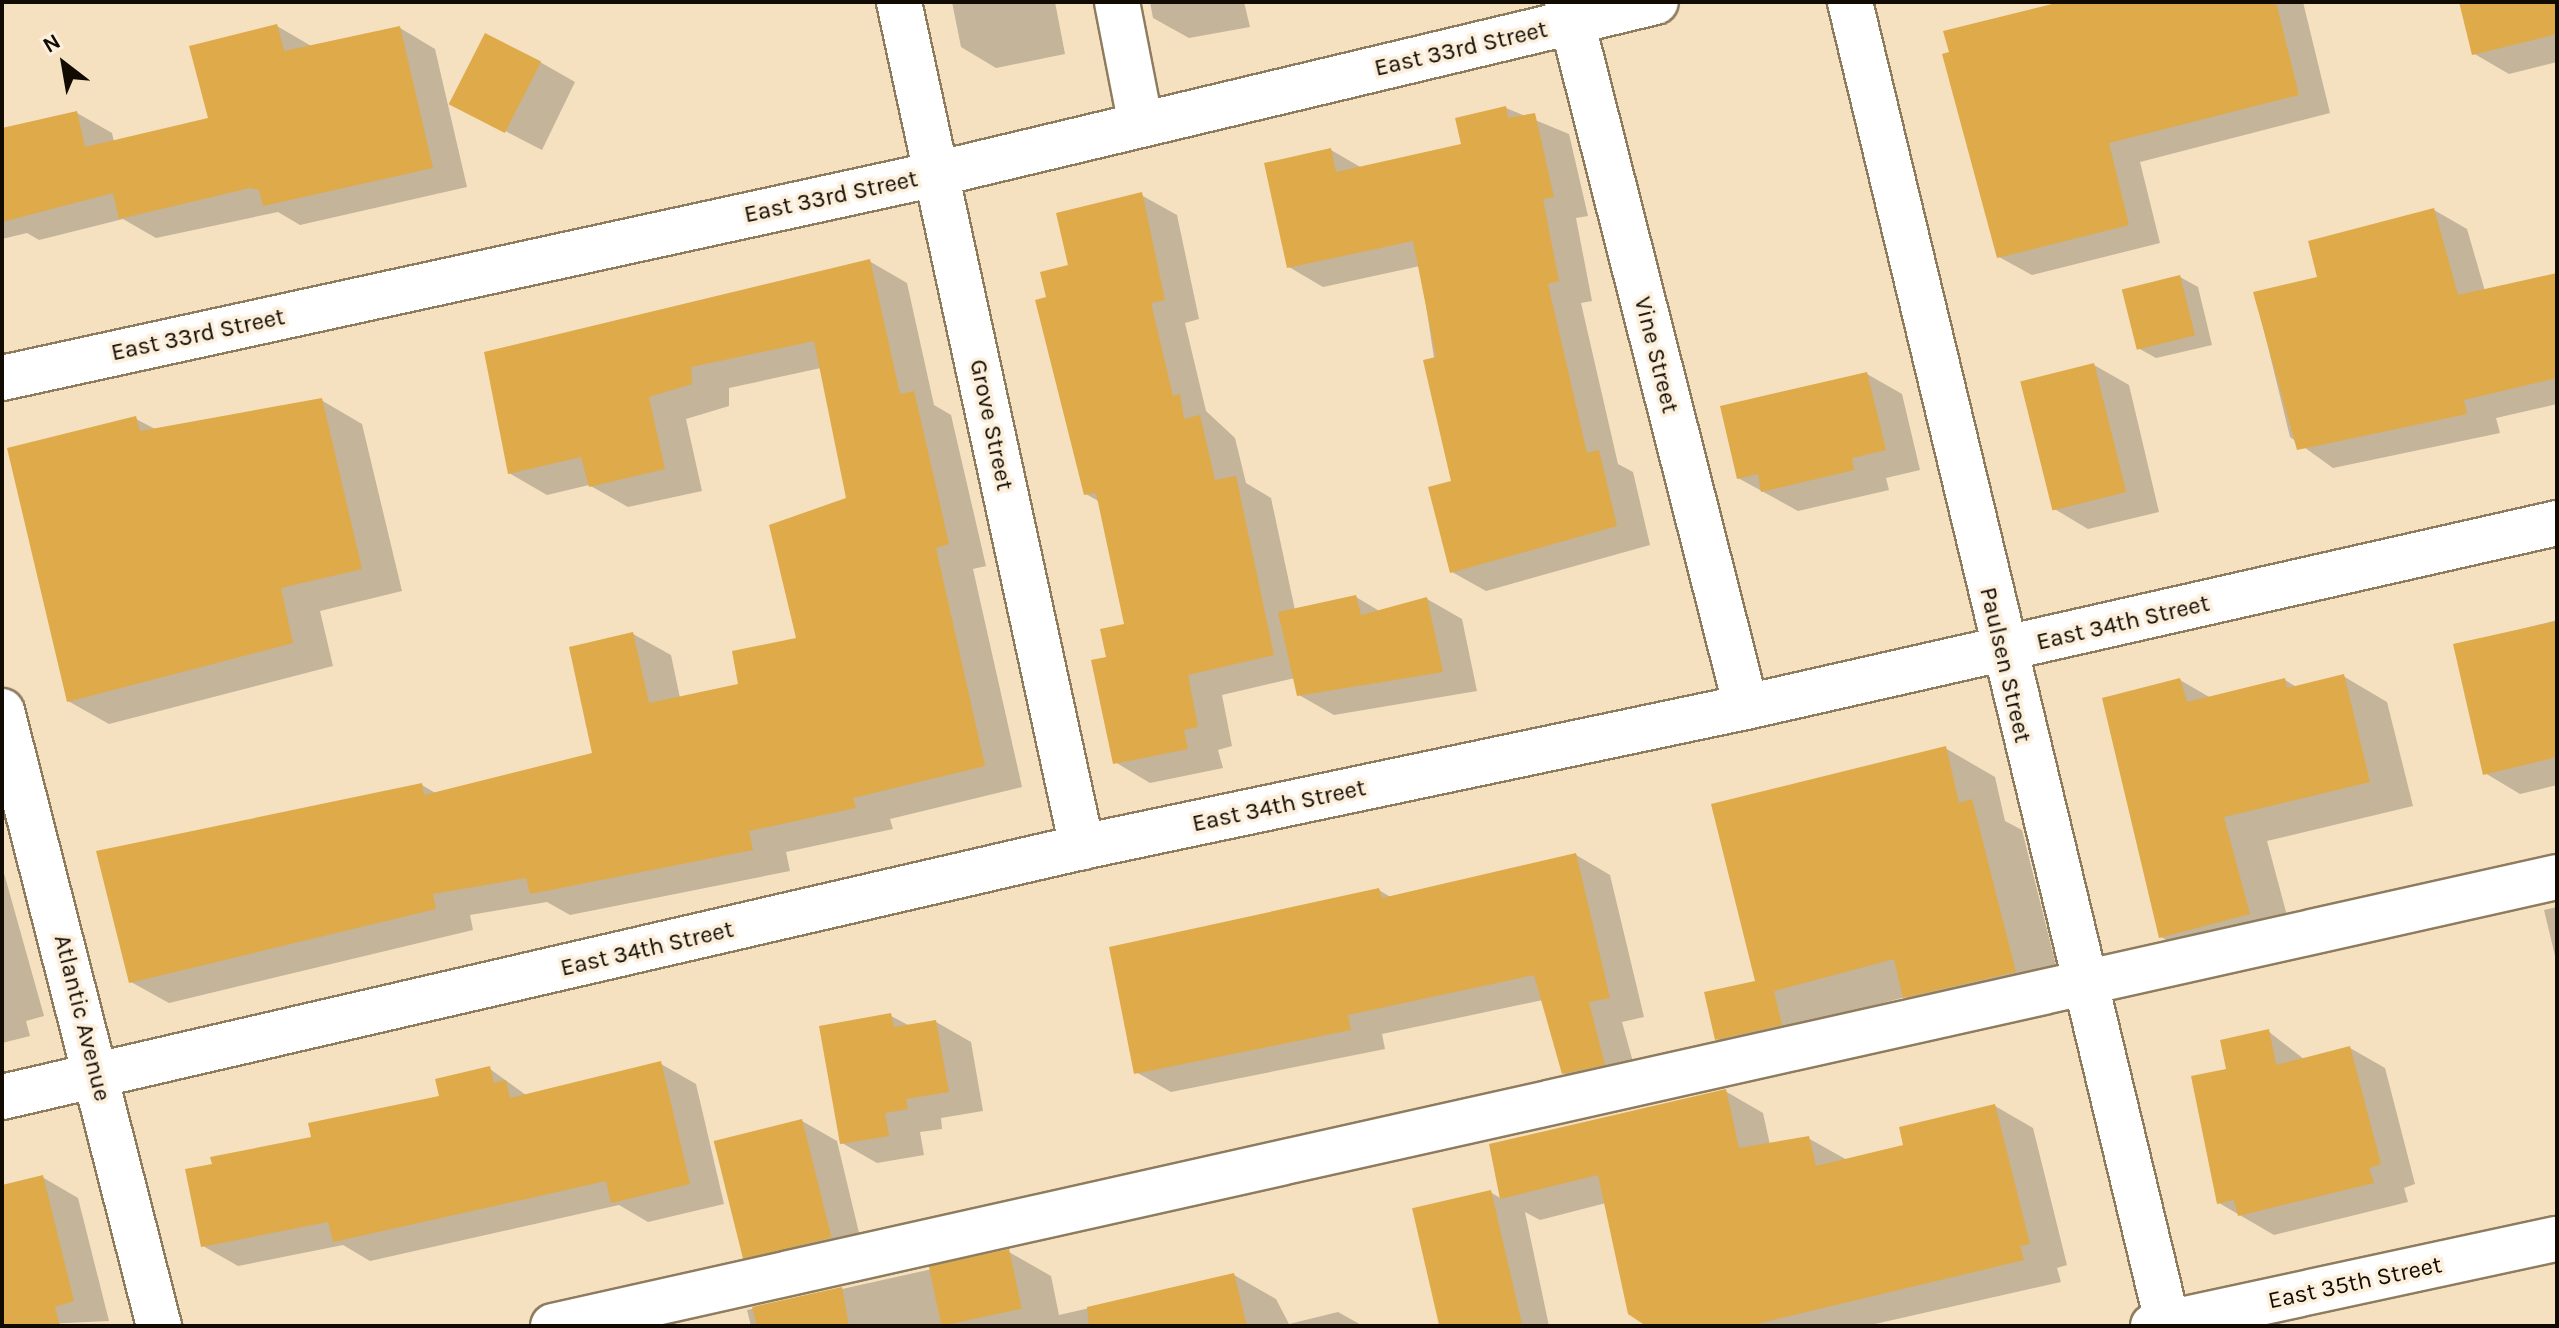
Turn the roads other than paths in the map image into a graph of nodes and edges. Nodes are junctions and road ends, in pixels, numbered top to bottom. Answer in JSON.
{"nodes":[{"id":1,"x":899,"y":2,"type":"edge"},
{"id":2,"x":1117,"y":2,"type":"edge"},
{"id":3,"x":1656,"y":2,"type":"edge"},
{"id":4,"x":1850,"y":2,"type":"edge"},
{"id":5,"x":1569,"y":12,"type":"edge"},
{"id":6,"x":1141,"y":125,"type":"junction"},
{"id":7,"x":936,"y":174,"type":"junction"},
{"id":8,"x":2,"y":378,"type":"edge"},
{"id":9,"x":2557,"y":523,"type":"edge"},
{"id":10,"x":2001,"y":651,"type":"junction"},
{"id":11,"x":1746,"y":707,"type":"junction"},
{"id":12,"x":2,"y":711,"type":"edge"},
{"id":13,"x":1082,"y":847,"type":"junction"},
{"id":14,"x":2557,"y":877,"type":"edge"},
{"id":15,"x":2083,"y":986,"type":"junction"},
{"id":16,"x":97,"y":1077,"type":"junction"},
{"id":17,"x":2,"y":1097,"type":"edge"},
{"id":18,"x":2557,"y":1239,"type":"edge"},
{"id":19,"x":2163,"y":1325,"type":"edge"},
{"id":20,"x":159,"y":1326,"type":"edge"},
{"id":21,"x":553,"y":1326,"type":"edge"}],
"edges":[{"from":1,"to":7,"type":"street","name":"Grove Street"},
{"from":2,"to":6,"type":"street"},
{"from":3,"to":5,"type":"street","name":"East 33rd Street"},
{"from":4,"to":10,"type":"street","name":"Paulsen Street"},
{"from":5,"to":6,"type":"street","name":"East 33rd Street"},
{"from":5,"to":11,"type":"street","name":"Vine Street"},
{"from":6,"to":7,"type":"street","name":"East 33rd Street"},
{"from":7,"to":8,"type":"street","name":"East 33rd Street"},
{"from":7,"to":13,"type":"street","name":"Grove Street"},
{"from":9,"to":10,"type":"street","name":"East 34th Street"},
{"from":10,"to":11,"type":"street","name":"East 34th Street"},
{"from":10,"to":15,"type":"street","name":"Paulsen Street"},
{"from":11,"to":13,"type":"street","name":"East 34th Street"},
{"from":12,"to":16,"type":"street","name":"Atlantic Avenue"},
{"from":13,"to":16,"type":"street","name":"East 34th Street"},
{"from":14,"to":15,"type":"street"},
{"from":15,"to":19,"type":"street","name":"Paulsen Street"},
{"from":15,"to":21,"type":"street"},
{"from":16,"to":17,"type":"street","name":"East 34th Street"},
{"from":16,"to":20,"type":"street","name":"Atlantic Avenue"},
{"from":18,"to":19,"type":"street","name":"East 35th Street"}]}
